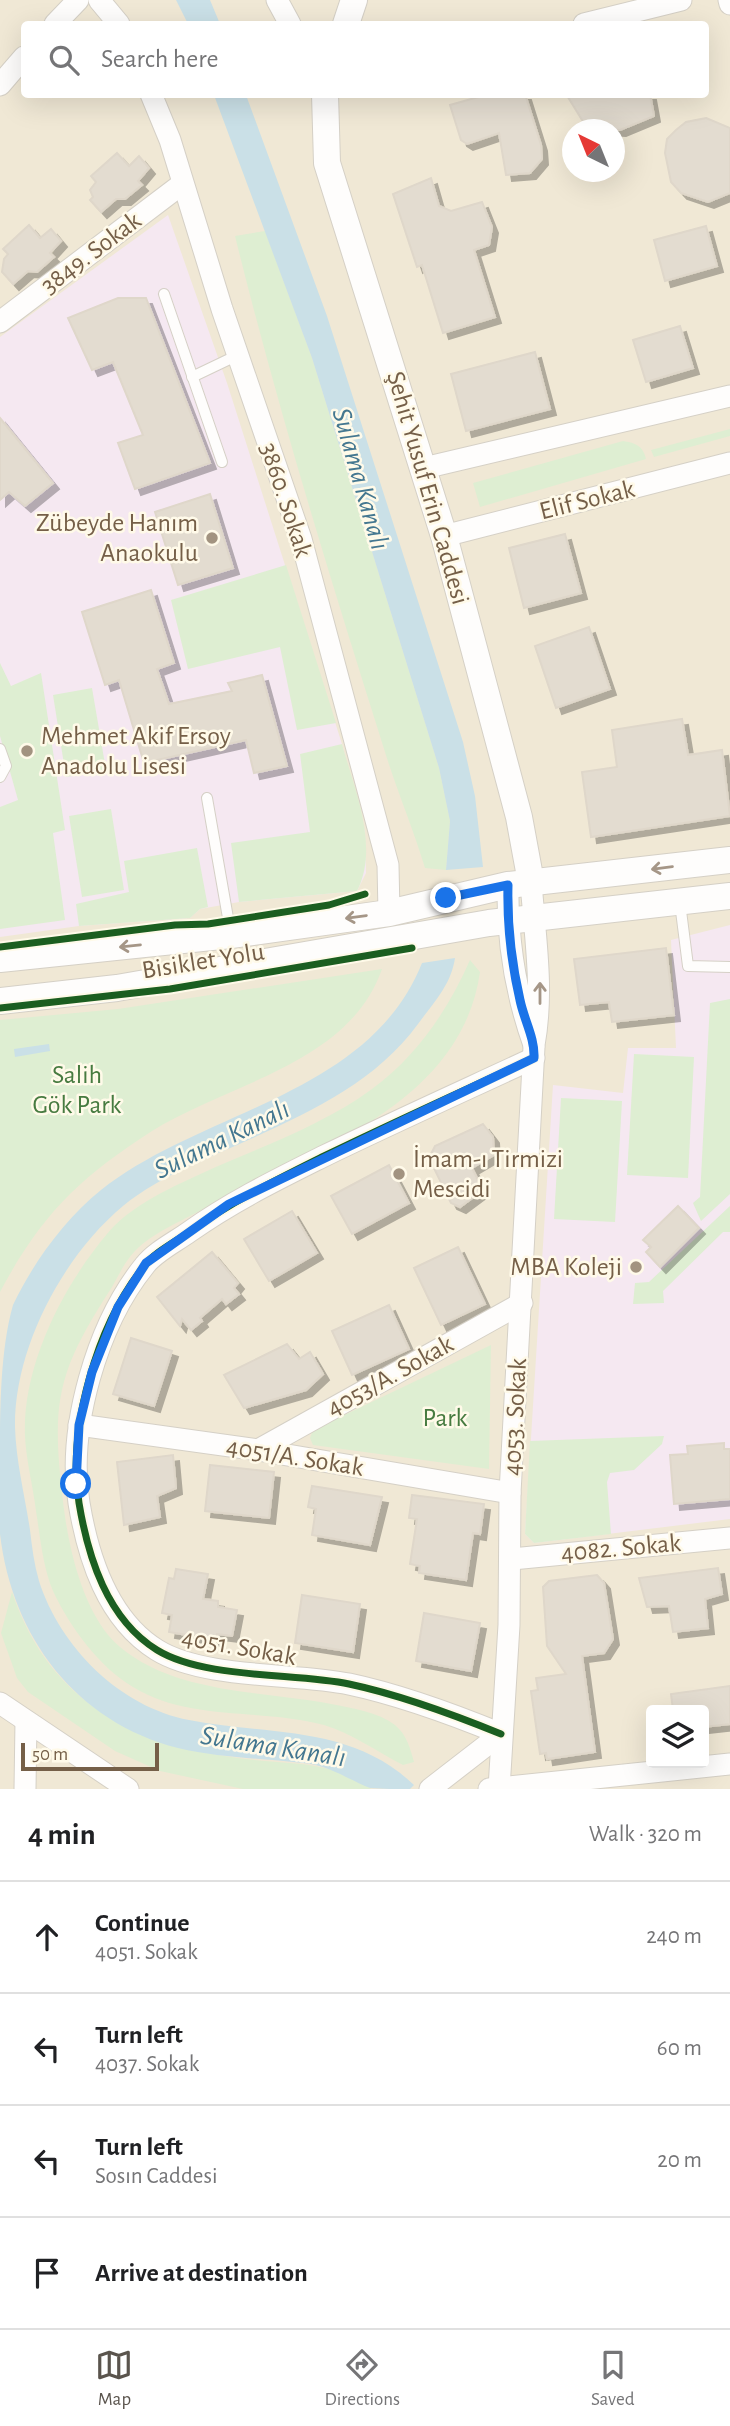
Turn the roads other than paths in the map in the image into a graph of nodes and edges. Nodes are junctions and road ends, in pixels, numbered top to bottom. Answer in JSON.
{"nodes":[{"id":1,"x":78,"y":0,"type":"edge"},
{"id":2,"x":99,"y":0,"type":"edge"},
{"id":3,"x":277,"y":0,"type":"edge"},
{"id":4,"x":354,"y":0,"type":"edge"},
{"id":5,"x":681,"y":0,"type":"edge"},
{"id":6,"x":58,"y":21,"type":"edge"},
{"id":7,"x":116,"y":21,"type":"edge"},
{"id":8,"x":288,"y":21,"type":"edge"},
{"id":9,"x":347,"y":21,"type":"edge"},
{"id":10,"x":596,"y":21,"type":"edge"},
{"id":11,"x":21,"y":60,"type":"edge"},
{"id":12,"x":0,"y":85,"type":"edge"},
{"id":13,"x":153,"y":98,"type":"edge"},
{"id":14,"x":325,"y":98,"type":"edge"},
{"id":15,"x":182,"y":184,"type":"junction"},
{"id":16,"x":164,"y":294,"type":"dead end"},
{"id":17,"x":0,"y":322,"type":"edge"},
{"id":18,"x":238,"y":355,"type":"junction"},
{"id":19,"x":192,"y":377,"type":"junction"},
{"id":20,"x":730,"y":396,"type":"edge"},
{"id":21,"x":222,"y":462,"type":"dead end"},
{"id":22,"x":730,"y":463,"type":"edge"},
{"id":23,"x":424,"y":468,"type":"junction"},
{"id":24,"x":444,"y":536,"type":"junction"},
{"id":25,"x":0,"y":749,"type":"edge"},
{"id":26,"x":0,"y":777,"type":"edge"},
{"id":27,"x":207,"y":799,"type":"dead end"},
{"id":28,"x":730,"y":860,"type":"edge"},
{"id":29,"x":520,"y":884,"type":"junction"},
{"id":30,"x":730,"y":897,"type":"edge"},
{"id":31,"x":680,"y":903,"type":"junction"},
{"id":32,"x":389,"y":913,"type":"junction"},
{"id":33,"x":534,"y":919,"type":"junction"},
{"id":34,"x":507,"y":921,"type":"junction"},
{"id":35,"x":231,"y":934,"type":"junction"},
{"id":36,"x":0,"y":959,"type":"edge"},
{"id":37,"x":730,"y":967,"type":"edge"},
{"id":38,"x":0,"y":1001,"type":"edge"},
{"id":39,"x":534,"y":1052,"type":"junction"},
{"id":40,"x":522,"y":1303,"type":"junction"},
{"id":41,"x":79,"y":1425,"type":"junction"},
{"id":42,"x":258,"y":1451,"type":"junction"},
{"id":43,"x":510,"y":1493,"type":"junction"},
{"id":44,"x":730,"y":1538,"type":"edge"},
{"id":45,"x":512,"y":1559,"type":"junction"},
{"id":46,"x":0,"y":1703,"type":"edge"},
{"id":47,"x":26,"y":1721,"type":"junction"},
{"id":48,"x":501,"y":1734,"type":"junction"},
{"id":49,"x":730,"y":1764,"type":"edge"},
{"id":50,"x":432,"y":1787,"type":"edge"},
{"id":51,"x":495,"y":1788,"type":"edge"},
{"id":52,"x":25,"y":1789,"type":"edge"},
{"id":53,"x":128,"y":1789,"type":"edge"}],
"edges":[{"from":1,"to":6,"type":"street"},
{"from":2,"to":7,"type":"street"},
{"from":3,"to":8,"type":"street"},
{"from":4,"to":9,"type":"street"},
{"from":5,"to":10,"type":"street"},
{"from":11,"to":12,"type":"street"},
{"from":13,"to":15,"type":"street","name":"3860. Sokak"},
{"from":14,"to":23,"type":"street","name":"Şehit Yusuf Erin Caddesi"},
{"from":15,"to":17,"type":"street","name":"3849. Sokak"},
{"from":15,"to":18,"type":"street","name":"3860. Sokak"},
{"from":16,"to":19,"type":"lane"},
{"from":18,"to":19,"type":"lane"},
{"from":18,"to":32,"type":"street","name":"3860. Sokak"},
{"from":19,"to":21,"type":"lane"},
{"from":20,"to":23,"type":"street"},
{"from":22,"to":24,"type":"street","name":"Elif Sokak"},
{"from":23,"to":24,"type":"street","name":"Şehit Yusuf Erin Caddesi"},
{"from":24,"to":29,"type":"street","name":"Şehit Yusuf Erin Caddesi"},
{"from":25,"to":26,"type":"lane"},
{"from":27,"to":35,"type":"lane"},
{"from":28,"to":29,"type":"street","one_way":true},
{"from":29,"to":32,"type":"street"},
{"from":29,"to":33,"type":"street","name":"4053. Sokak"},
{"from":29,"to":34,"type":"street"},
{"from":30,"to":31,"type":"street"},
{"from":31,"to":33,"type":"street"},
{"from":31,"to":37,"type":"lane"},
{"from":32,"to":35,"type":"street","one_way":true},
{"from":33,"to":34,"type":"street"},
{"from":39,"to":33,"type":"street","name":"4053. Sokak","one_way":true},
{"from":34,"to":38,"type":"street"},
{"from":34,"to":39,"type":"street"},
{"from":35,"to":36,"type":"street","one_way":true},
{"from":39,"to":40,"type":"street","name":"4053. Sokak"},
{"from":39,"to":41,"type":"street","name":"4051. Sokak"},
{"from":40,"to":42,"type":"street","name":"4053/A. Sokak"},
{"from":40,"to":43,"type":"street","name":"4053. Sokak"},
{"from":41,"to":42,"type":"street","name":"4051/A. Sokak"},
{"from":41,"to":48,"type":"street","name":"4051. Sokak"},
{"from":42,"to":43,"type":"street","name":"4051/A. Sokak"},
{"from":43,"to":45,"type":"street","name":"4053. Sokak"},
{"from":44,"to":45,"type":"street","name":"4082. Sokak"},
{"from":45,"to":48,"type":"street","name":"4053. Sokak"},
{"from":46,"to":47,"type":"street"},
{"from":47,"to":52,"type":"street"},
{"from":47,"to":53,"type":"street"},
{"from":48,"to":50,"type":"street"},
{"from":48,"to":51,"type":"street","name":"4053. Sokak"},
{"from":49,"to":51,"type":"street"}]}
